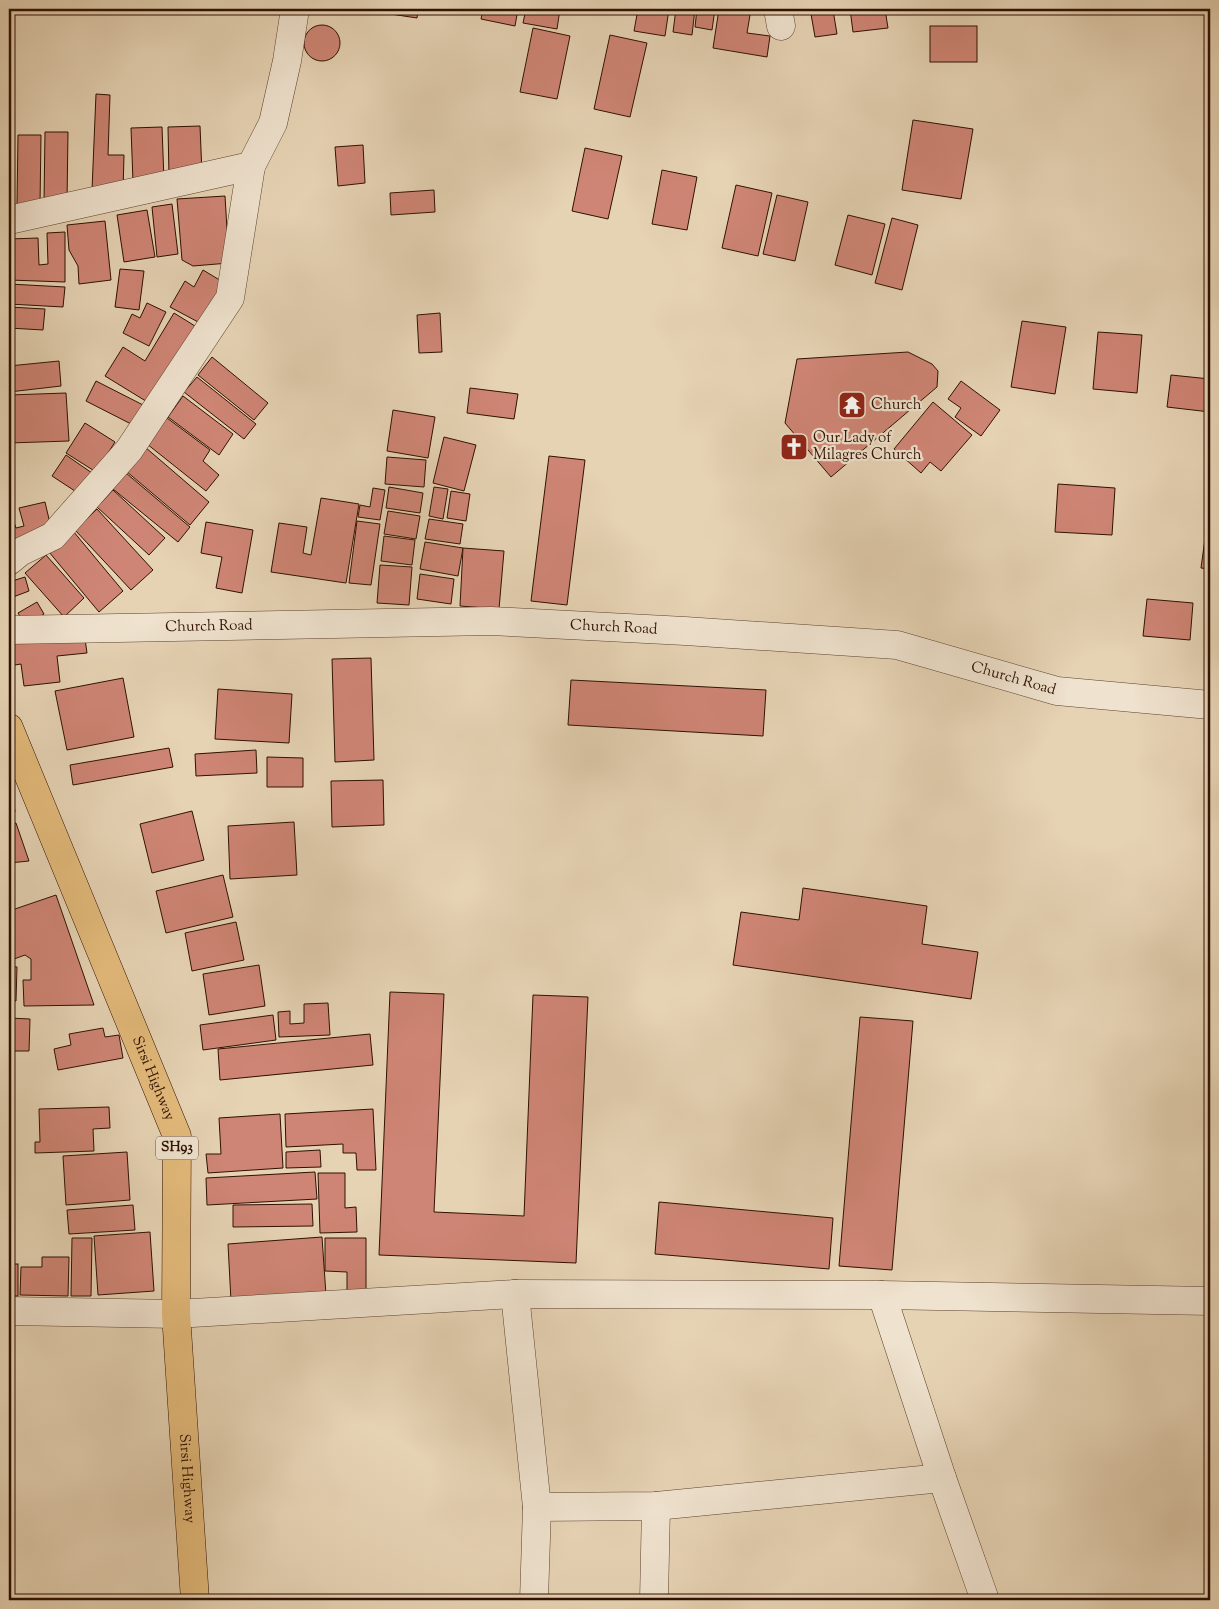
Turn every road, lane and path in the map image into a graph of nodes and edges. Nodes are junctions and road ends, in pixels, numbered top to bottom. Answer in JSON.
{"nodes":[{"id":1,"x":295,"y":9,"type":"edge"},
{"id":2,"x":251,"y":166,"type":"junction"},
{"id":3,"x":9,"y":220,"type":"edge"},
{"id":4,"x":9,"y":562,"type":"edge"},
{"id":5,"x":9,"y":630,"type":"edge"},
{"id":6,"x":1210,"y":705,"type":"edge"},
{"id":7,"x":9,"y":728,"type":"edge"},
{"id":8,"x":515,"y":1294,"type":"junction"},
{"id":9,"x":882,"y":1295,"type":"junction"},
{"id":10,"x":1210,"y":1301,"type":"edge"},
{"id":11,"x":9,"y":1311,"type":"edge"},
{"id":12,"x":176,"y":1314,"type":"junction"},
{"id":13,"x":942,"y":1478,"type":"junction"},
{"id":14,"x":656,"y":1506,"type":"junction"},
{"id":15,"x":537,"y":1507,"type":"junction"},
{"id":16,"x":195,"y":1600,"type":"edge"},
{"id":17,"x":534,"y":1600,"type":"edge"},
{"id":18,"x":654,"y":1600,"type":"edge"},
{"id":19,"x":986,"y":1600,"type":"edge"}],
"edges":[{"from":1,"to":2,"type":"street"},
{"from":2,"to":3,"type":"street"},
{"from":2,"to":4,"type":"street"},
{"from":5,"to":6,"type":"street","name":"Church Road"},
{"from":7,"to":12,"type":"main road","name":"Sirsi Highway","number":"SH93"},
{"from":8,"to":9,"type":"street"},
{"from":8,"to":12,"type":"street"},
{"from":8,"to":15,"type":"street"},
{"from":9,"to":10,"type":"street"},
{"from":9,"to":13,"type":"street"},
{"from":11,"to":12,"type":"street"},
{"from":12,"to":16,"type":"main road","name":"Sirsi Highway","number":"SH93"},
{"from":13,"to":14,"type":"street"},
{"from":13,"to":19,"type":"street"},
{"from":14,"to":15,"type":"street"},
{"from":14,"to":18,"type":"street"},
{"from":15,"to":17,"type":"street"}]}
